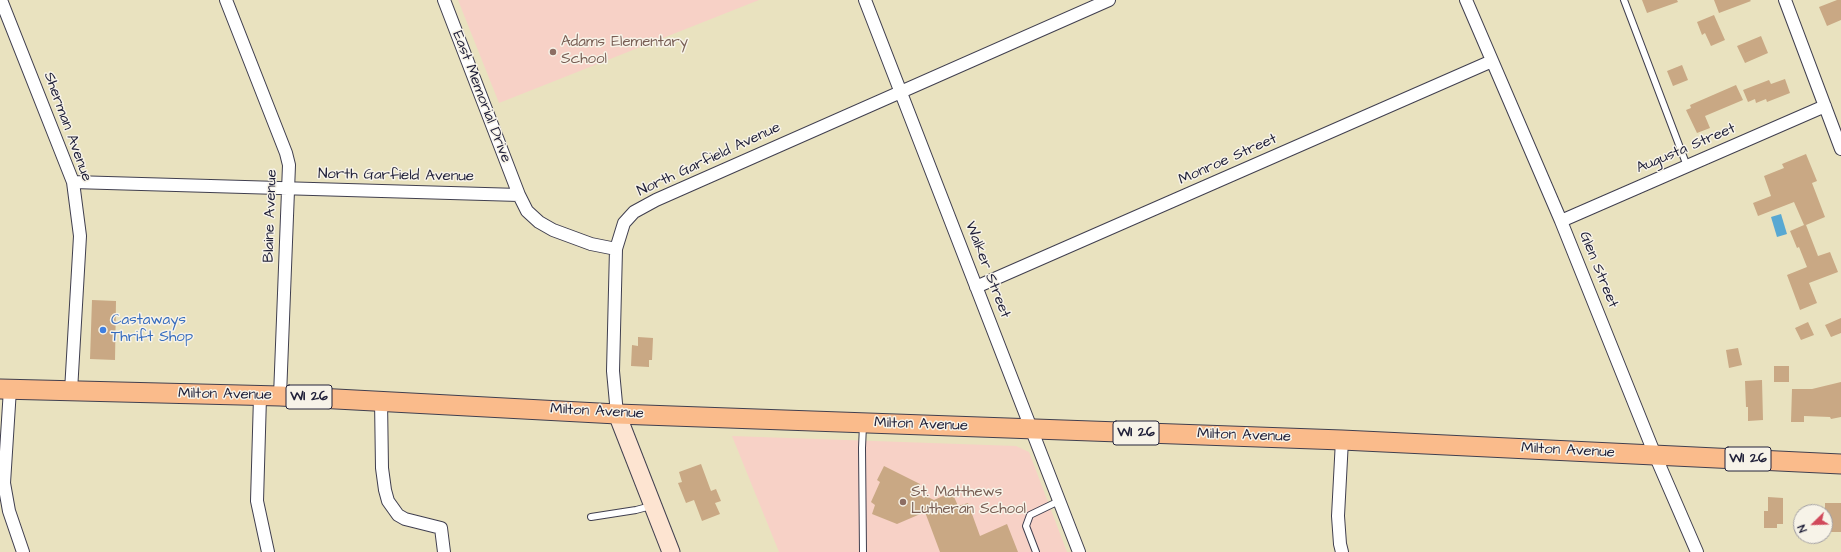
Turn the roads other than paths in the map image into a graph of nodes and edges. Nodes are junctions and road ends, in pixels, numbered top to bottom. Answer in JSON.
{"nodes":[{"id":1,"x":1,"y":0,"type":"edge"},
{"id":2,"x":226,"y":0,"type":"edge"},
{"id":3,"x":444,"y":0,"type":"edge"},
{"id":4,"x":865,"y":0,"type":"edge"},
{"id":5,"x":1109,"y":0,"type":"edge"},
{"id":6,"x":1466,"y":0,"type":"edge"},
{"id":7,"x":1624,"y":0,"type":"edge"},
{"id":8,"x":1785,"y":0,"type":"edge"},
{"id":9,"x":1492,"y":61,"type":"junction"},
{"id":10,"x":900,"y":91,"type":"junction"},
{"id":11,"x":1825,"y":106,"type":"junction"},
{"id":12,"x":1841,"y":149,"type":"edge"},
{"id":13,"x":1687,"y":166,"type":"junction"},
{"id":14,"x":73,"y":182,"type":"junction"},
{"id":15,"x":289,"y":189,"type":"junction"},
{"id":16,"x":519,"y":195,"type":"junction"},
{"id":17,"x":1561,"y":221,"type":"junction"},
{"id":18,"x":616,"y":249,"type":"junction"},
{"id":19,"x":976,"y":287,"type":"junction"},
{"id":20,"x":5,"y":389,"type":"edge"},
{"id":21,"x":71,"y":391,"type":"junction"},
{"id":22,"x":280,"y":396,"type":"junction"},
{"id":23,"x":260,"y":397,"type":"junction"},
{"id":24,"x":380,"y":400,"type":"junction"},
{"id":25,"x":617,"y":414,"type":"junction"},
{"id":26,"x":863,"y":423,"type":"junction"},
{"id":27,"x":1031,"y":429,"type":"junction"},
{"id":28,"x":1342,"y":440,"type":"junction"},
{"id":29,"x":1655,"y":455,"type":"junction"},
{"id":30,"x":1841,"y":464,"type":"edge"},
{"id":31,"x":1059,"y":501,"type":"junction"},
{"id":32,"x":653,"y":505,"type":"junction"},
{"id":33,"x":591,"y":517,"type":"dead end"},
{"id":34,"x":23,"y":552,"type":"edge"},
{"id":35,"x":268,"y":552,"type":"edge"},
{"id":36,"x":444,"y":552,"type":"edge"},
{"id":37,"x":671,"y":552,"type":"edge"},
{"id":38,"x":863,"y":552,"type":"edge"},
{"id":39,"x":1036,"y":552,"type":"edge"},
{"id":40,"x":1079,"y":552,"type":"edge"},
{"id":41,"x":1342,"y":552,"type":"edge"},
{"id":42,"x":1697,"y":552,"type":"edge"}],
"edges":[{"from":1,"to":14,"type":"street","name":"Sherman Avenue"},
{"from":2,"to":15,"type":"street","name":"Blaine Avenue"},
{"from":3,"to":16,"type":"street","name":"East Memorial Drive"},
{"from":4,"to":10,"type":"street","name":"Walker Street"},
{"from":5,"to":10,"type":"street","name":"North Garfield Avenue"},
{"from":6,"to":9,"type":"street","name":"Glen Street"},
{"from":7,"to":13,"type":"lane"},
{"from":8,"to":11,"type":"street"},
{"from":9,"to":17,"type":"street","name":"Glen Street"},
{"from":9,"to":19,"type":"street","name":"Monroe Street"},
{"from":10,"to":18,"type":"street","name":"North Garfield Avenue"},
{"from":10,"to":19,"type":"street","name":"Walker Street"},
{"from":11,"to":12,"type":"street"},
{"from":11,"to":13,"type":"street","name":"Augusta Street"},
{"from":13,"to":17,"type":"street","name":"Augusta Street"},
{"from":14,"to":15,"type":"street","name":"North Garfield Avenue"},
{"from":14,"to":21,"type":"street","name":"Sherman Avenue"},
{"from":15,"to":16,"type":"street","name":"North Garfield Avenue"},
{"from":15,"to":22,"type":"street","name":"Blaine Avenue"},
{"from":16,"to":18,"type":"street"},
{"from":17,"to":29,"type":"street","name":"Glen Street"},
{"from":18,"to":25,"type":"street"},
{"from":19,"to":27,"type":"street","name":"Walker Street"},
{"from":20,"to":21,"type":"main road","name":"Milton Avenue","number":"WI 26"},
{"from":20,"to":34,"type":"street"},
{"from":21,"to":23,"type":"main road","name":"Milton Avenue","number":"WI 26"},
{"from":22,"to":23,"type":"main road","name":"Milton Avenue","number":"WI 26"},
{"from":22,"to":24,"type":"main road","name":"Milton Avenue","number":"WI 26"},
{"from":23,"to":35,"type":"street"},
{"from":24,"to":25,"type":"main road","name":"Milton Avenue","number":"WI 26"},
{"from":24,"to":36,"type":"street"},
{"from":25,"to":26,"type":"main road","name":"Milton Avenue","number":"WI 26"},
{"from":25,"to":32,"type":"main road"},
{"from":26,"to":27,"type":"main road","name":"Milton Avenue","number":"WI 26"},
{"from":26,"to":38,"type":"lane"},
{"from":27,"to":28,"type":"main road","name":"Milton Avenue","number":"WI 26"},
{"from":27,"to":31,"type":"street","name":"Walker Street"},
{"from":28,"to":29,"type":"main road","name":"Milton Avenue","number":"WI 26"},
{"from":28,"to":41,"type":"street"},
{"from":29,"to":30,"type":"main road","name":"Milton Avenue","number":"WI 26"},
{"from":29,"to":42,"type":"street","name":"Glen Street"},
{"from":31,"to":39,"type":"lane"},
{"from":31,"to":40,"type":"street","name":"Walker Street"},
{"from":32,"to":33,"type":"lane"},
{"from":32,"to":37,"type":"main road"}]}
